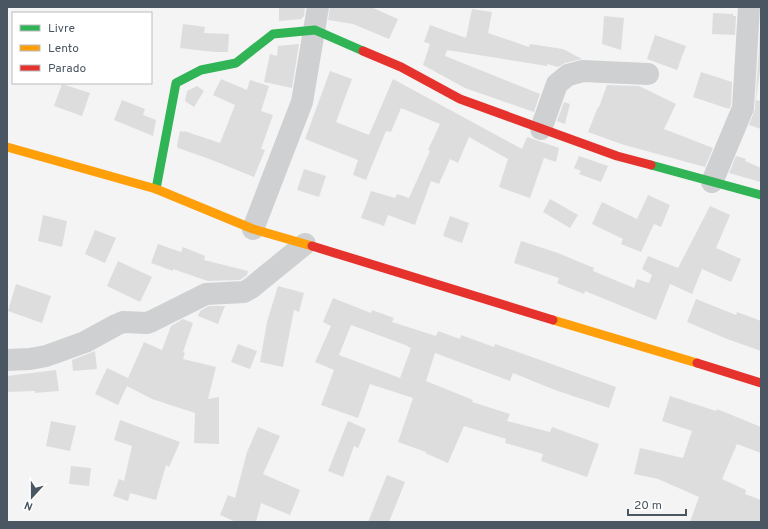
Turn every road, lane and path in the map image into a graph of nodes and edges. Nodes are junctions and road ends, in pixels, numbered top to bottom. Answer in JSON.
{"nodes":[{"id":1,"x":318,"y":7,"type":"edge"},
{"id":2,"x":749,"y":7,"type":"edge"},
{"id":3,"x":315,"y":30,"type":"junction"},
{"id":4,"x":648,"y":74,"type":"dead end"},
{"id":5,"x":540,"y":129,"type":"junction"},
{"id":6,"x":7,"y":147,"type":"edge"},
{"id":7,"x":712,"y":182,"type":"junction"},
{"id":8,"x":156,"y":190,"type":"junction"},
{"id":9,"x":761,"y":195,"type":"edge"},
{"id":10,"x":253,"y":229,"type":"junction"},
{"id":11,"x":305,"y":244,"type":"junction"},
{"id":12,"x":7,"y":360,"type":"edge"},
{"id":13,"x":761,"y":383,"type":"edge"}],
"edges":[{"from":1,"to":3,"type":"street"},
{"from":2,"to":7,"type":"street"},
{"from":3,"to":5,"type":"street"},
{"from":3,"to":8,"type":"street"},
{"from":3,"to":10,"type":"street"},
{"from":4,"to":5,"type":"street"},
{"from":5,"to":7,"type":"street"},
{"from":6,"to":8,"type":"street"},
{"from":7,"to":9,"type":"street"},
{"from":8,"to":10,"type":"street"},
{"from":10,"to":11,"type":"street"},
{"from":11,"to":12,"type":"street"},
{"from":11,"to":13,"type":"street"}]}
